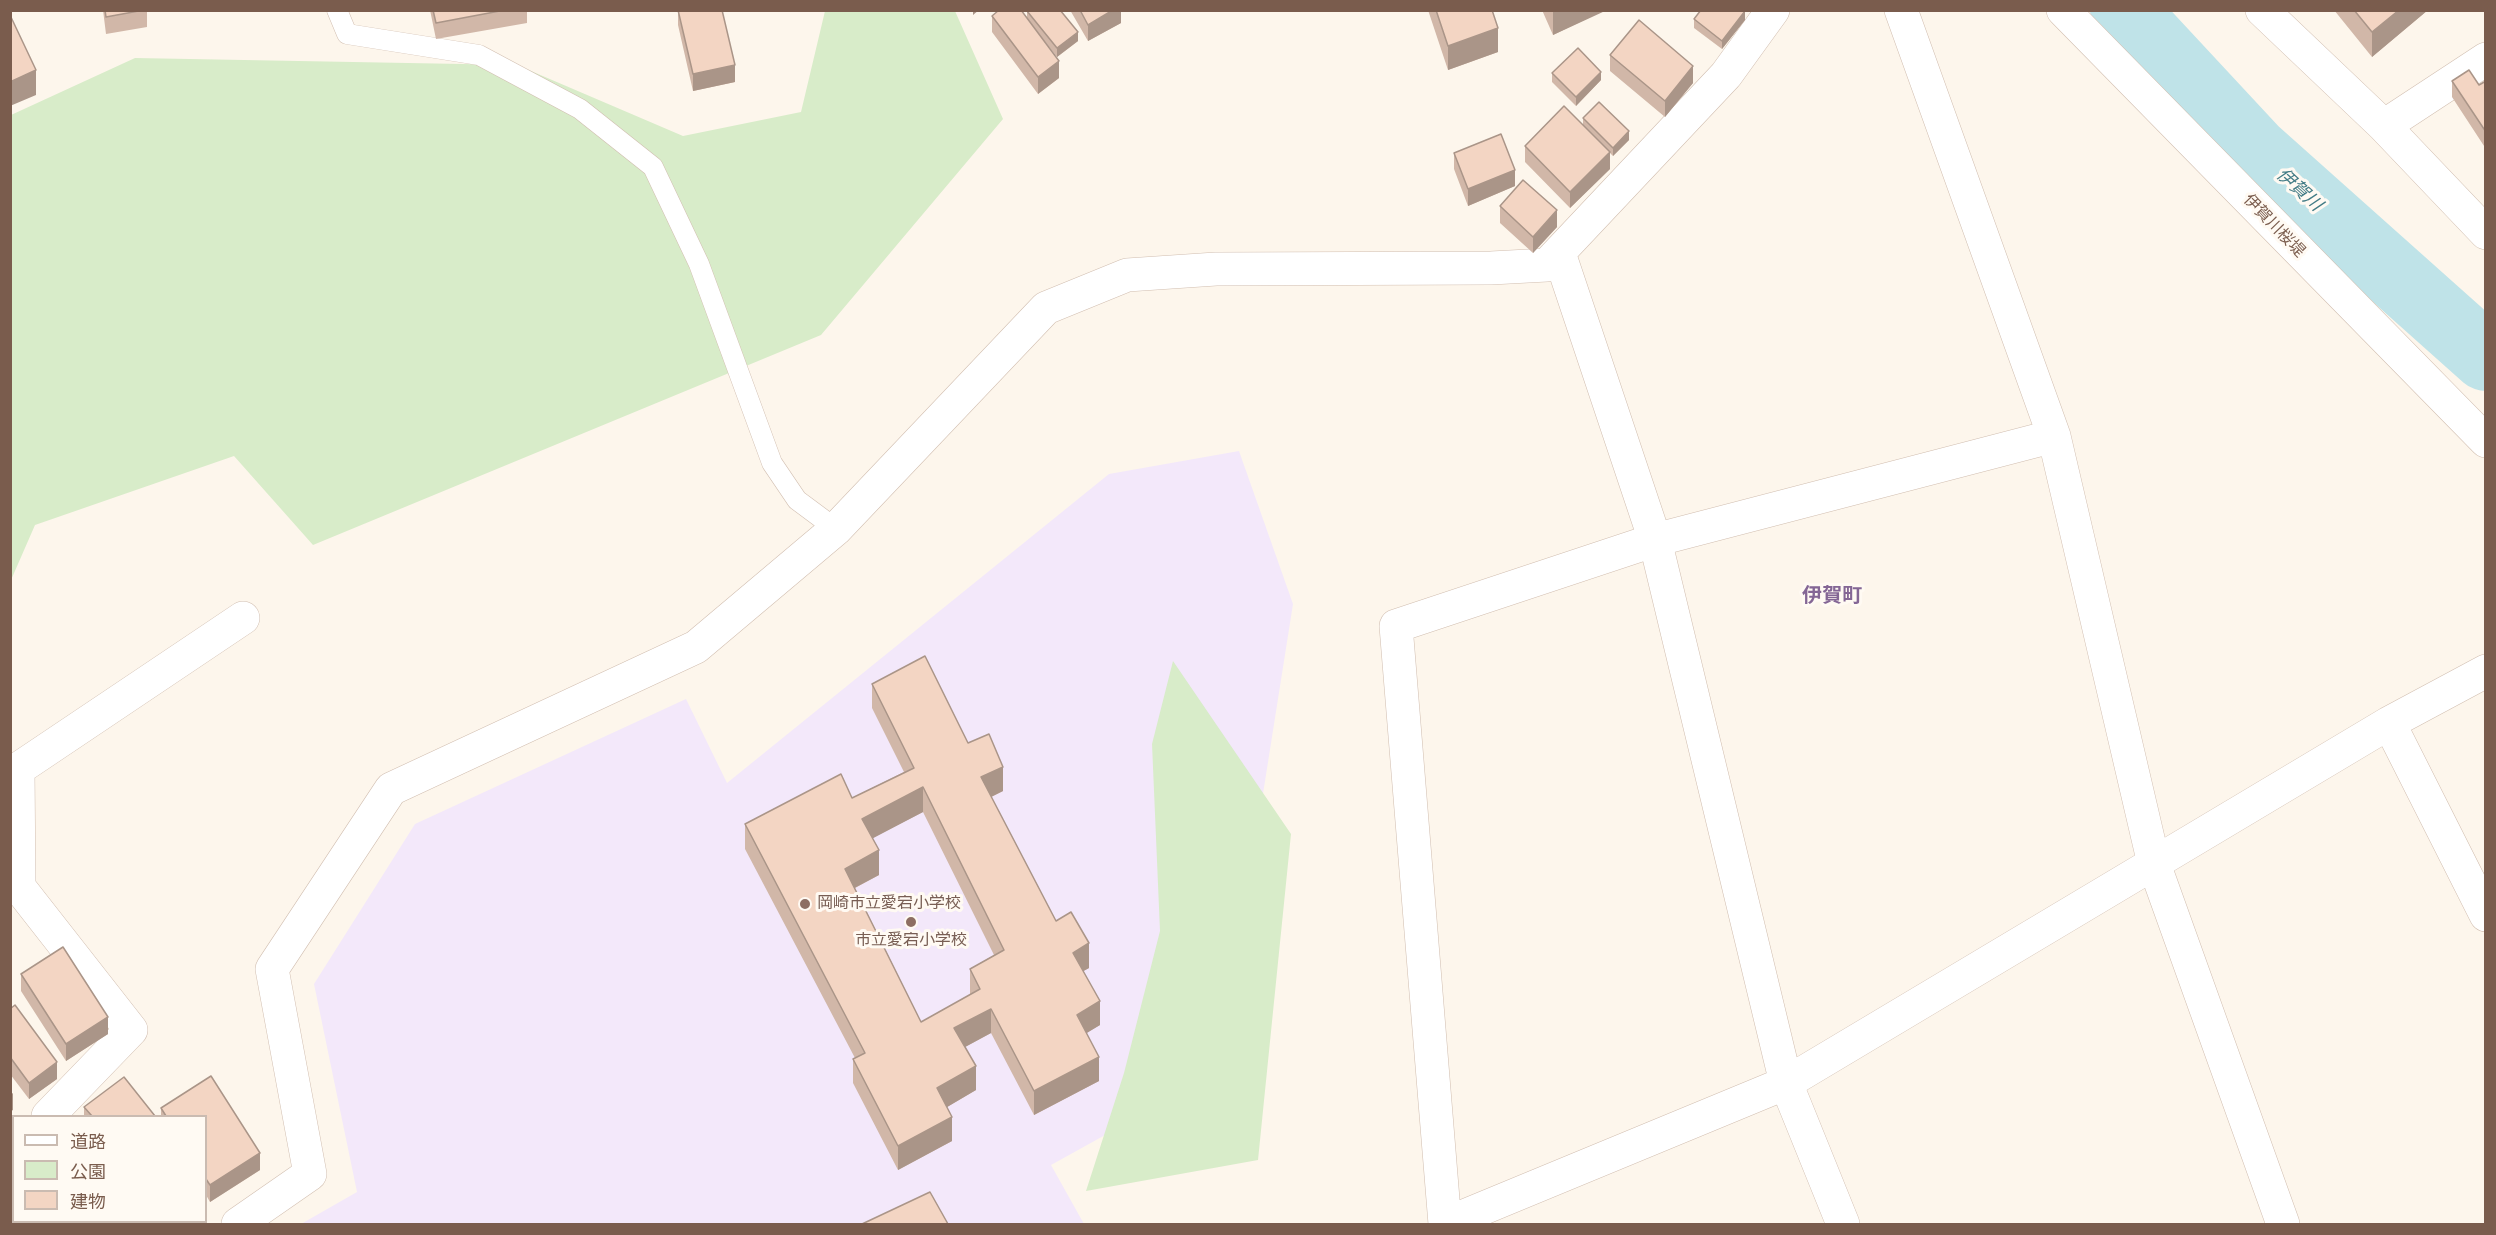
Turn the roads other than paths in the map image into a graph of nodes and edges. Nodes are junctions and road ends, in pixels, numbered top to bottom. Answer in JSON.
{"nodes":[{"id":1,"x":337,"y":10,"type":"edge"},
{"id":2,"x":1773,"y":10,"type":"edge"},
{"id":3,"x":1901,"y":10,"type":"edge"},
{"id":4,"x":2063,"y":10,"type":"edge"},
{"id":5,"x":2262,"y":10,"type":"edge"},
{"id":6,"x":2486,"y":59,"type":"edge"},
{"id":7,"x":2384,"y":126,"type":"junction"},
{"id":8,"x":2486,"y":233,"type":"edge"},
{"id":9,"x":1559,"y":253,"type":"junction"},
{"id":10,"x":2054,"y":436,"type":"junction"},
{"id":11,"x":2486,"y":441,"type":"edge"},
{"id":12,"x":836,"y":529,"type":"junction"},
{"id":13,"x":1655,"y":540,"type":"junction"},
{"id":14,"x":243,"y":618,"type":"dead end"},
{"id":15,"x":2486,"y":670,"type":"edge"},
{"id":16,"x":2389,"y":723,"type":"junction"},
{"id":17,"x":2154,"y":864,"type":"junction"},
{"id":18,"x":2486,"y":915,"type":"edge"},
{"id":19,"x":1786,"y":1083,"type":"junction"},
{"id":20,"x":49,"y":1115,"type":"edge"},
{"id":21,"x":238,"y":1224,"type":"edge"},
{"id":22,"x":1445,"y":1224,"type":"edge"},
{"id":23,"x":1843,"y":1224,"type":"edge"},
{"id":24,"x":2283,"y":1224,"type":"edge"}],
"edges":[{"from":1,"to":12,"type":"lane"},
{"from":2,"to":9,"type":"street"},
{"from":3,"to":10,"type":"street"},
{"from":4,"to":11,"type":"street","name":"伊賀川桜堤"},
{"from":5,"to":7,"type":"street"},
{"from":6,"to":7,"type":"street"},
{"from":7,"to":8,"type":"street"},
{"from":9,"to":12,"type":"street"},
{"from":9,"to":13,"type":"street"},
{"from":10,"to":13,"type":"street"},
{"from":10,"to":17,"type":"street"},
{"from":12,"to":21,"type":"street"},
{"from":13,"to":19,"type":"street"},
{"from":13,"to":22,"type":"street"},
{"from":14,"to":20,"type":"street"},
{"from":15,"to":16,"type":"street"},
{"from":16,"to":17,"type":"street"},
{"from":16,"to":18,"type":"street"},
{"from":17,"to":19,"type":"street"},
{"from":17,"to":24,"type":"street"},
{"from":19,"to":22,"type":"street"},
{"from":19,"to":23,"type":"street"}]}
